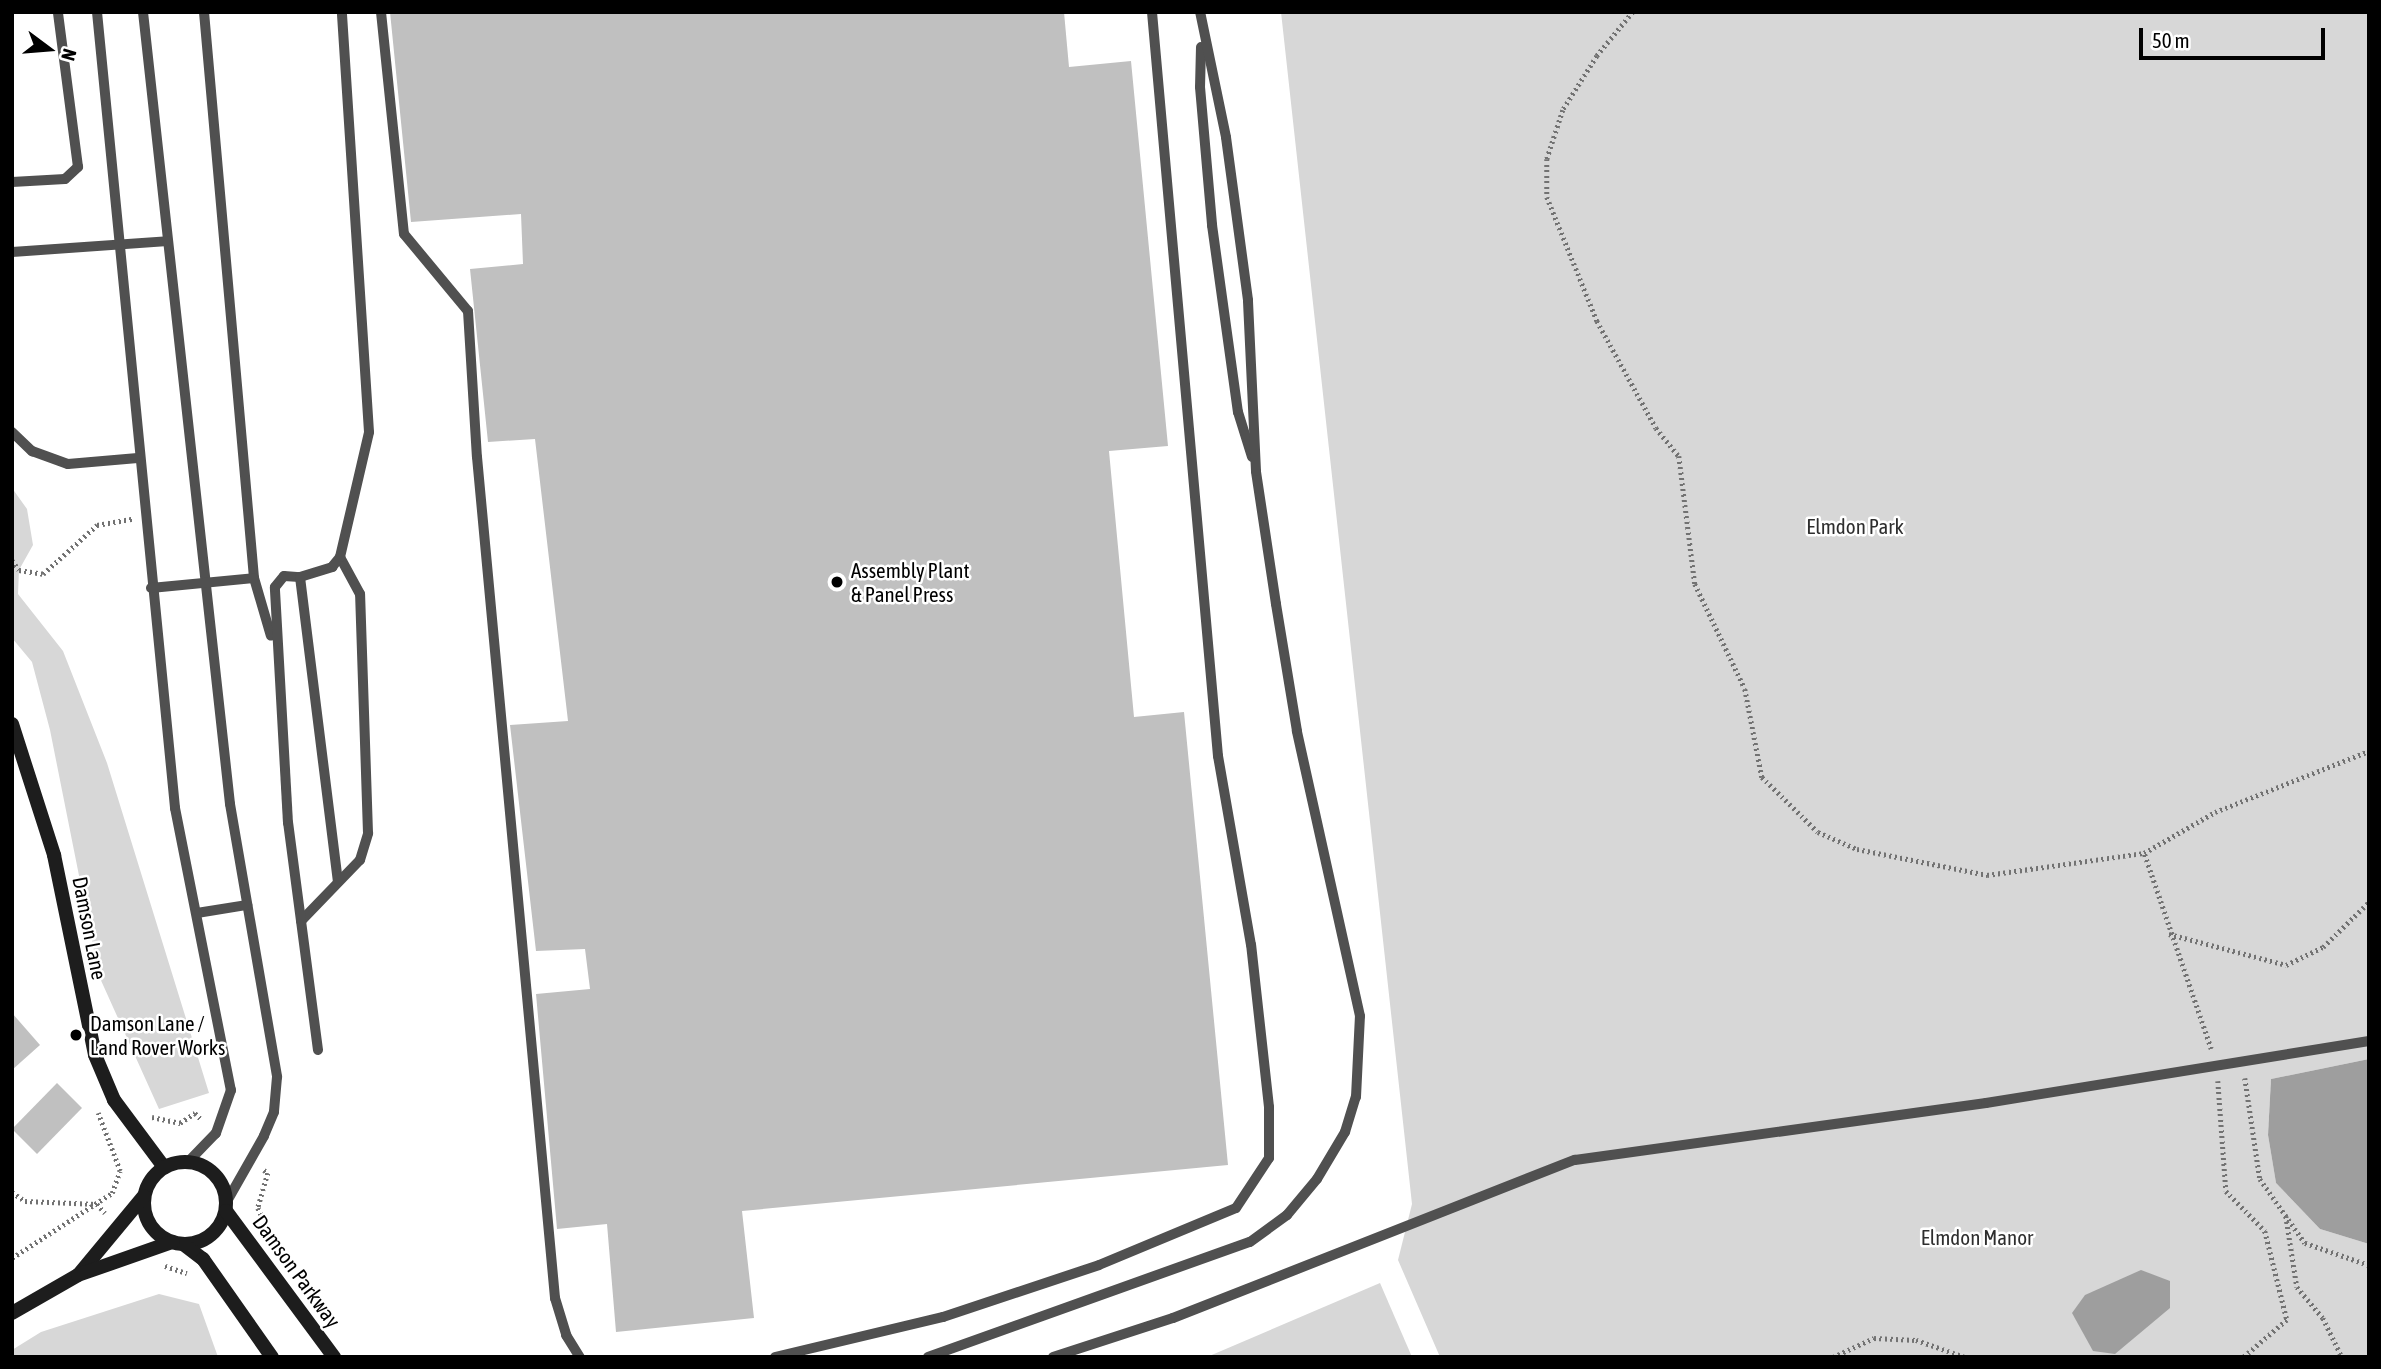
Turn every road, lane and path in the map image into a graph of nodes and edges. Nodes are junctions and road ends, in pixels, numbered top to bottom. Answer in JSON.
{"nodes":[{"id":1,"x":58,"y":12,"type":"edge"},
{"id":2,"x":97,"y":12,"type":"edge"},
{"id":3,"x":144,"y":12,"type":"edge"},
{"id":4,"x":204,"y":12,"type":"edge"},
{"id":5,"x":342,"y":12,"type":"edge"},
{"id":6,"x":381,"y":12,"type":"edge"},
{"id":7,"x":1152,"y":12,"type":"edge"},
{"id":8,"x":1200,"y":12,"type":"edge"},
{"id":9,"x":1633,"y":12,"type":"edge"},
{"id":10,"x":1202,"y":31,"type":"junction"},
{"id":11,"x":12,"y":182,"type":"edge"},
{"id":12,"x":168,"y":241,"type":"junction"},
{"id":13,"x":118,"y":244,"type":"junction"},
{"id":14,"x":12,"y":252,"type":"edge"},
{"id":15,"x":12,"y":432,"type":"edge"},
{"id":16,"x":138,"y":458,"type":"junction"},
{"id":17,"x":1256,"y":471,"type":"junction"},
{"id":18,"x":143,"y":518,"type":"junction"},
{"id":19,"x":340,"y":557,"type":"junction"},
{"id":20,"x":12,"y":560,"type":"edge"},
{"id":21,"x":300,"y":577,"type":"junction"},
{"id":22,"x":254,"y":578,"type":"junction"},
{"id":23,"x":206,"y":582,"type":"junction"},
{"id":24,"x":151,"y":588,"type":"junction"},
{"id":25,"x":275,"y":649,"type":"junction"},
{"id":26,"x":12,"y":724,"type":"edge"},
{"id":27,"x":2369,"y":751,"type":"edge"},
{"id":28,"x":2144,"y":853,"type":"junction"},
{"id":29,"x":338,"y":883,"type":"junction"},
{"id":30,"x":2369,"y":902,"type":"edge"},
{"id":31,"x":247,"y":905,"type":"junction"},
{"id":32,"x":197,"y":912,"type":"junction"},
{"id":33,"x":301,"y":921,"type":"junction"},
{"id":34,"x":2169,"y":934,"type":"junction"},
{"id":35,"x":2369,"y":1041,"type":"edge"},
{"id":36,"x":318,"y":1050,"type":"dead end"},
{"id":37,"x":2243,"y":1064,"type":"junction"},
{"id":38,"x":2217,"y":1068,"type":"junction"},
{"id":39,"x":97,"y":1109,"type":"dead end"},
{"id":40,"x":189,"y":1161,"type":"junction"},
{"id":41,"x":164,"y":1167,"type":"junction"},
{"id":42,"x":12,"y":1192,"type":"edge"},
{"id":43,"x":144,"y":1196,"type":"junction"},
{"id":44,"x":97,"y":1204,"type":"junction"},
{"id":45,"x":226,"y":1206,"type":"junction"},
{"id":46,"x":2285,"y":1215,"type":"junction"},
{"id":47,"x":177,"y":1243,"type":"junction"},
{"id":48,"x":135,"y":1252,"type":"junction"},
{"id":49,"x":12,"y":1258,"type":"edge"},
{"id":50,"x":2369,"y":1265,"type":"edge"},
{"id":51,"x":78,"y":1275,"type":"junction"},
{"id":52,"x":194,"y":1279,"type":"dead end"},
{"id":53,"x":12,"y":1313,"type":"edge"},
{"id":54,"x":272,"y":1357,"type":"edge"},
{"id":55,"x":334,"y":1357,"type":"edge"},
{"id":56,"x":580,"y":1357,"type":"edge"},
{"id":57,"x":775,"y":1357,"type":"edge"},
{"id":58,"x":928,"y":1357,"type":"edge"},
{"id":59,"x":1053,"y":1357,"type":"edge"},
{"id":60,"x":1833,"y":1357,"type":"edge"},
{"id":61,"x":1965,"y":1357,"type":"edge"},
{"id":62,"x":2244,"y":1357,"type":"edge"},
{"id":63,"x":2342,"y":1357,"type":"edge"}],
"edges":[{"from":1,"to":11,"type":"lane"},
{"from":2,"to":13,"type":"lane"},
{"from":3,"to":12,"type":"lane"},
{"from":4,"to":22,"type":"lane"},
{"from":5,"to":19,"type":"lane"},
{"from":6,"to":56,"type":"lane"},
{"from":7,"to":57,"type":"lane"},
{"from":8,"to":10,"type":"lane"},
{"from":9,"to":28,"type":"path"},
{"from":10,"to":17,"type":"lane"},
{"from":10,"to":17,"type":"lane"},
{"from":12,"to":13,"type":"lane"},
{"from":12,"to":23,"type":"lane"},
{"from":13,"to":14,"type":"lane"},
{"from":13,"to":16,"type":"lane"},
{"from":15,"to":16,"type":"lane"},
{"from":16,"to":18,"type":"lane"},
{"from":17,"to":58,"type":"lane"},
{"from":18,"to":20,"type":"path"},
{"from":18,"to":24,"type":"lane"},
{"from":19,"to":21,"type":"lane"},
{"from":19,"to":29,"type":"lane"},
{"from":21,"to":25,"type":"lane"},
{"from":21,"to":29,"type":"lane"},
{"from":22,"to":23,"type":"lane"},
{"from":22,"to":25,"type":"lane"},
{"from":23,"to":24,"type":"lane"},
{"from":23,"to":31,"type":"lane"},
{"from":24,"to":32,"type":"lane"},
{"from":25,"to":33,"type":"lane"},
{"from":26,"to":41,"type":"street","name":"Damson Lane"},
{"from":27,"to":28,"type":"path"},
{"from":28,"to":34,"type":"path"},
{"from":29,"to":33,"type":"lane"},
{"from":30,"to":34,"type":"path"},
{"from":31,"to":32,"type":"lane"},
{"from":31,"to":45,"type":"lane"},
{"from":32,"to":40,"type":"lane"},
{"from":33,"to":36,"type":"lane"},
{"from":34,"to":38,"type":"path"},
{"from":35,"to":37,"type":"lane"},
{"from":37,"to":38,"type":"lane"},
{"from":37,"to":46,"type":"path"},
{"from":38,"to":59,"type":"lane"},
{"from":38,"to":62,"type":"path"},
{"from":39,"to":44,"type":"path"},
{"from":40,"to":41,"type":"street"},
{"from":40,"to":45,"type":"street"},
{"from":41,"to":43,"type":"street"},
{"from":42,"to":44,"type":"path"},
{"from":43,"to":47,"type":"street"},
{"from":43,"to":51,"type":"street"},
{"from":44,"to":49,"type":"path"},
{"from":45,"to":47,"type":"street"},
{"from":45,"to":55,"type":"street","name":"Damson Parkway"},
{"from":46,"to":50,"type":"path"},
{"from":46,"to":63,"type":"path"},
{"from":47,"to":48,"type":"street"},
{"from":47,"to":54,"type":"street"},
{"from":48,"to":51,"type":"street"},
{"from":48,"to":52,"type":"path"},
{"from":51,"to":53,"type":"street"},
{"from":60,"to":61,"type":"path"}]}
